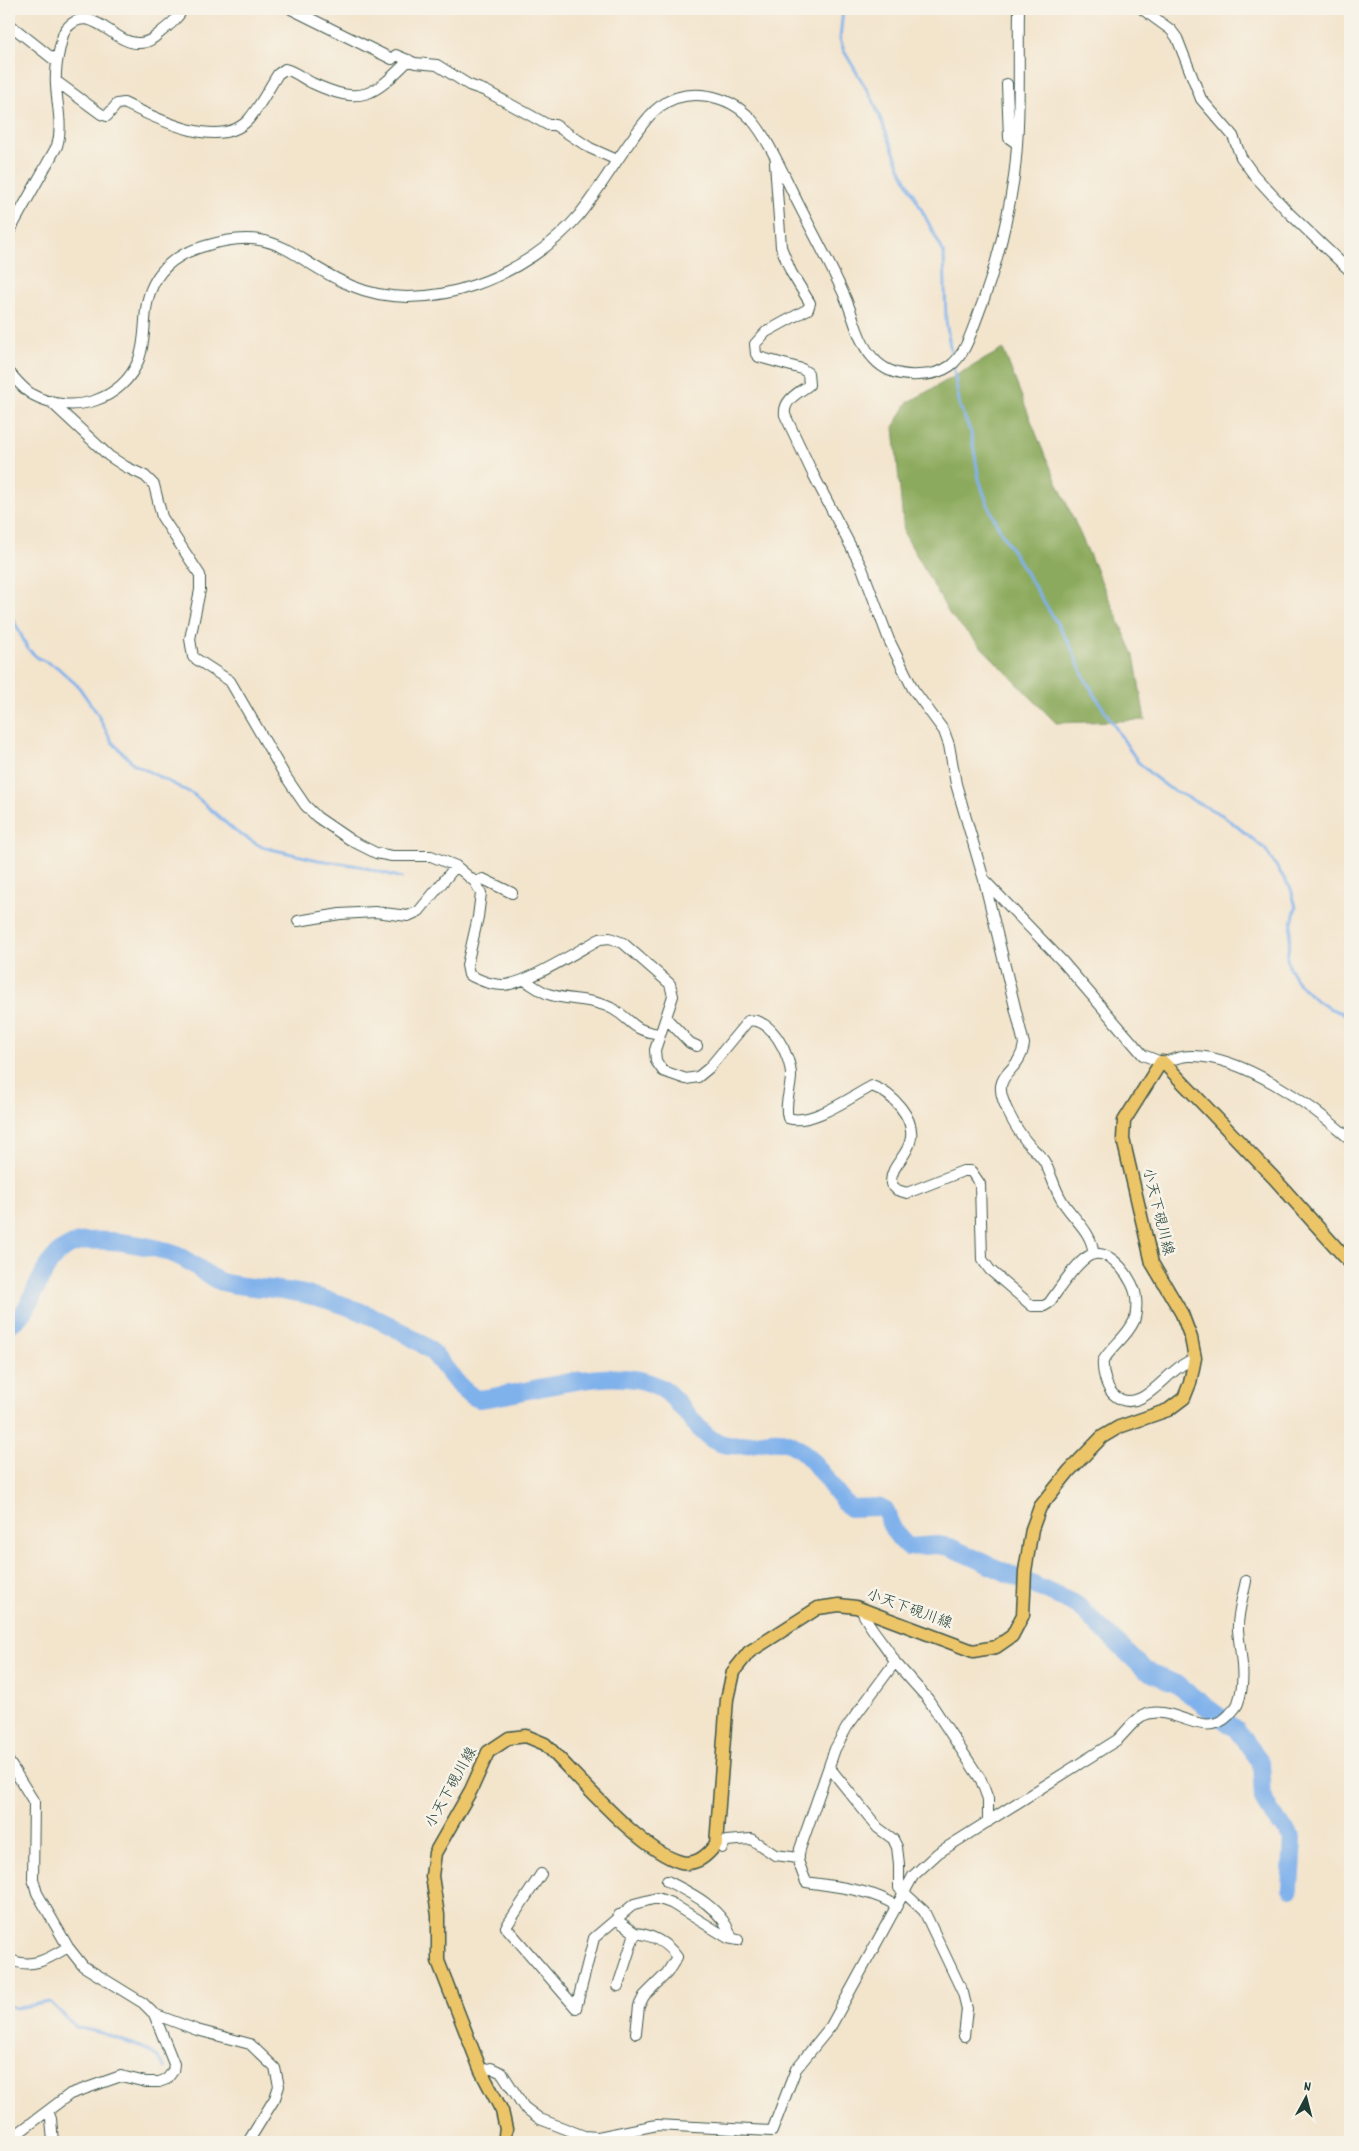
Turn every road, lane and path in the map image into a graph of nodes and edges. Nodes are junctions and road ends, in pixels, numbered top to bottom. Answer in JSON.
{"nodes":[{"id":1,"x":183,"y":9,"type":"edge"},
{"id":2,"x":291,"y":9,"type":"edge"},
{"id":3,"x":1019,"y":9,"type":"edge"},
{"id":4,"x":1142,"y":9,"type":"edge"},
{"id":5,"x":9,"y":24,"type":"edge"},
{"id":6,"x":409,"y":60,"type":"junction"},
{"id":7,"x":57,"y":62,"type":"junction"},
{"id":8,"x":56,"y":81,"type":"junction"},
{"id":9,"x":1007,"y":84,"type":"dead end"},
{"id":10,"x":1016,"y":143,"type":"junction"},
{"id":11,"x":617,"y":160,"type":"junction"},
{"id":12,"x":775,"y":160,"type":"junction"},
{"id":13,"x":9,"y":232,"type":"edge"},
{"id":14,"x":1350,"y":271,"type":"edge"},
{"id":15,"x":9,"y":372,"type":"edge"},
{"id":16,"x":50,"y":401,"type":"junction"},
{"id":17,"x":456,"y":866,"type":"junction"},
{"id":18,"x":984,"y":880,"type":"junction"},
{"id":19,"x":475,"y":882,"type":"junction"},
{"id":20,"x":512,"y":893,"type":"dead end"},
{"id":21,"x":298,"y":921,"type":"dead end"},
{"id":22,"x":524,"y":980,"type":"junction"},
{"id":23,"x":666,"y":1018,"type":"junction"},
{"id":24,"x":660,"y":1034,"type":"junction"},
{"id":25,"x":697,"y":1046,"type":"dead end"},
{"id":26,"x":1162,"y":1062,"type":"junction"},
{"id":27,"x":1350,"y":1139,"type":"edge"},
{"id":28,"x":1093,"y":1254,"type":"junction"},
{"id":29,"x":1350,"y":1263,"type":"edge"},
{"id":30,"x":1195,"y":1358,"type":"junction"},
{"id":31,"x":1246,"y":1581,"type":"dead end"},
{"id":32,"x":861,"y":1609,"type":"junction"},
{"id":33,"x":895,"y":1662,"type":"junction"},
{"id":34,"x":9,"y":1762,"type":"edge"},
{"id":35,"x":829,"y":1767,"type":"junction"},
{"id":36,"x":988,"y":1822,"type":"junction"},
{"id":37,"x":722,"y":1848,"type":"dead end"},
{"id":38,"x":799,"y":1858,"type":"junction"},
{"id":39,"x":541,"y":1874,"type":"dead end"},
{"id":40,"x":667,"y":1881,"type":"dead end"},
{"id":41,"x":904,"y":1893,"type":"junction"},
{"id":42,"x":896,"y":1906,"type":"junction"},
{"id":43,"x":619,"y":1915,"type":"junction"},
{"id":44,"x":635,"y":1933,"type":"junction"},
{"id":45,"x":68,"y":1948,"type":"junction"},
{"id":46,"x":9,"y":1959,"type":"edge"},
{"id":47,"x":618,"y":1986,"type":"dead end"},
{"id":48,"x":154,"y":2014,"type":"junction"},
{"id":49,"x":636,"y":2033,"type":"dead end"},
{"id":50,"x":964,"y":2036,"type":"dead end"},
{"id":51,"x":481,"y":2071,"type":"junction"},
{"id":52,"x":48,"y":2111,"type":"junction"},
{"id":53,"x":583,"y":2139,"type":"edge"},
{"id":54,"x":9,"y":2140,"type":"edge"},
{"id":55,"x":53,"y":2142,"type":"edge"},
{"id":56,"x":248,"y":2142,"type":"edge"},
{"id":57,"x":504,"y":2142,"type":"edge"}],
"edges":[{"from":1,"to":7,"type":"street"},
{"from":2,"to":6,"type":"street"},
{"from":3,"to":10,"type":"street"},
{"from":4,"to":14,"type":"street"},
{"from":5,"to":7,"type":"street"},
{"from":6,"to":8,"type":"street"},
{"from":6,"to":11,"type":"street"},
{"from":7,"to":8,"type":"street"},
{"from":8,"to":13,"type":"street"},
{"from":9,"to":10,"type":"street"},
{"from":10,"to":12,"type":"street"},
{"from":11,"to":12,"type":"street"},
{"from":11,"to":16,"type":"street"},
{"from":12,"to":18,"type":"street"},
{"from":15,"to":16,"type":"street"},
{"from":16,"to":17,"type":"street"},
{"from":17,"to":19,"type":"street"},
{"from":17,"to":21,"type":"street"},
{"from":18,"to":26,"type":"street"},
{"from":18,"to":28,"type":"street"},
{"from":19,"to":20,"type":"street"},
{"from":19,"to":22,"type":"street"},
{"from":22,"to":23,"type":"street"},
{"from":22,"to":24,"type":"street"},
{"from":23,"to":24,"type":"street"},
{"from":23,"to":25,"type":"street"},
{"from":24,"to":28,"type":"street"},
{"from":26,"to":27,"type":"street"},
{"from":26,"to":29,"type":"main road"},
{"from":26,"to":30,"type":"main road","name":"小天下硯川線"},
{"from":28,"to":30,"type":"street"},
{"from":30,"to":32,"type":"main road","name":"小天下硯川線"},
{"from":31,"to":36,"type":"street"},
{"from":32,"to":33,"type":"street"},
{"from":32,"to":51,"type":"main road","name":"小天下硯川線"},
{"from":33,"to":35,"type":"street"},
{"from":33,"to":36,"type":"street"},
{"from":34,"to":45,"type":"street"},
{"from":35,"to":38,"type":"street"},
{"from":35,"to":41,"type":"street"},
{"from":36,"to":41,"type":"street"},
{"from":37,"to":38,"type":"street"},
{"from":38,"to":42,"type":"street"},
{"from":39,"to":43,"type":"street"},
{"from":40,"to":43,"type":"street"},
{"from":41,"to":42,"type":"street"},
{"from":41,"to":50,"type":"street"},
{"from":42,"to":53,"type":"street"},
{"from":43,"to":44,"type":"street"},
{"from":44,"to":47,"type":"street"},
{"from":44,"to":49,"type":"street"},
{"from":45,"to":46,"type":"street"},
{"from":45,"to":48,"type":"street"},
{"from":48,"to":52,"type":"street"},
{"from":48,"to":56,"type":"street"},
{"from":51,"to":53,"type":"street"},
{"from":51,"to":57,"type":"main road","name":"小天下硯川線"},
{"from":52,"to":54,"type":"street"},
{"from":52,"to":55,"type":"street"}]}
